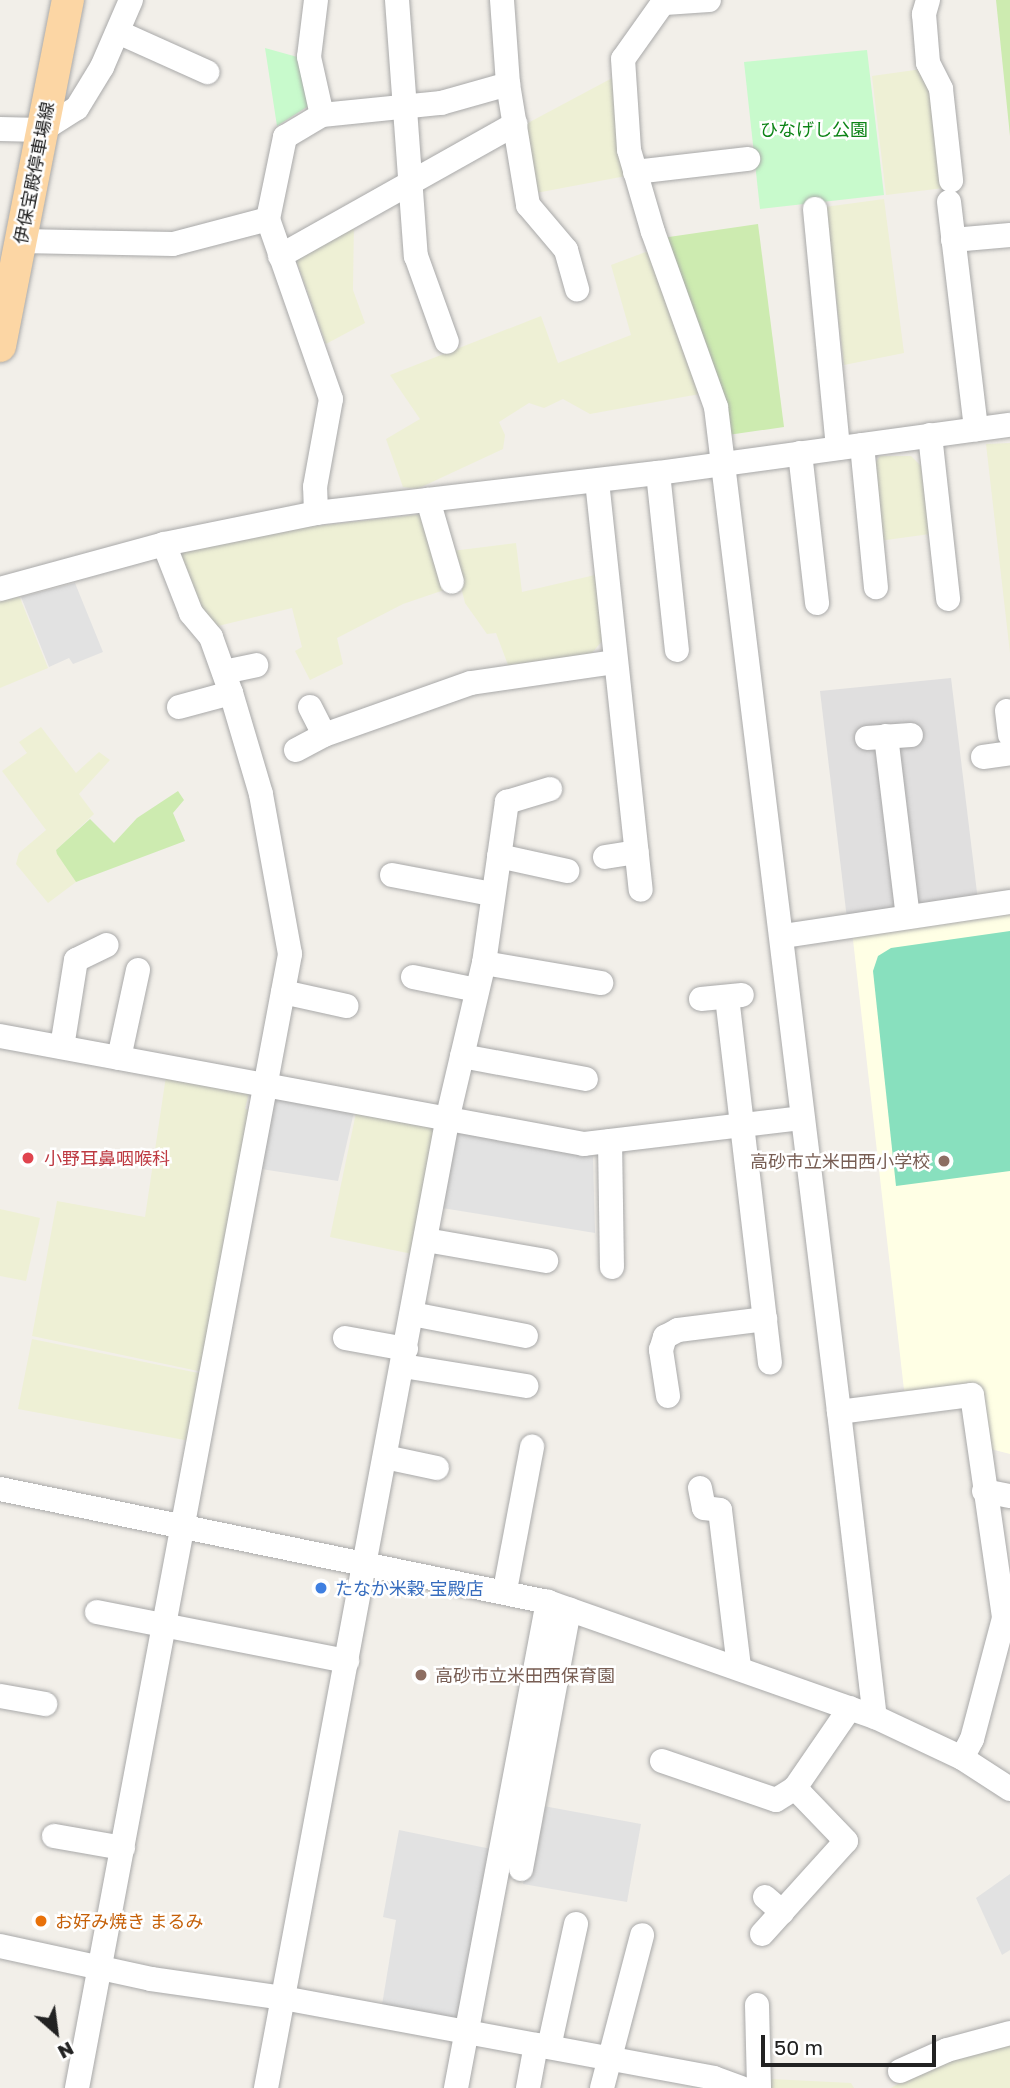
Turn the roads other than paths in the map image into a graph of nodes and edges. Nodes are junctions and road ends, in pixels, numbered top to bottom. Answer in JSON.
{"nodes":[{"id":1,"x":68,"y":0,"type":"edge"},
{"id":2,"x":131,"y":0,"type":"edge"},
{"id":3,"x":397,"y":0,"type":"edge"},
{"id":4,"x":502,"y":0,"type":"edge"},
{"id":5,"x":709,"y":0,"type":"edge"},
{"id":6,"x":928,"y":0,"type":"edge"},
{"id":7,"x":665,"y":2,"type":"edge"},
{"id":8,"x":314,"y":8,"type":"edge"},
{"id":9,"x":118,"y":33,"type":"junction"},
{"id":10,"x":207,"y":72,"type":"dead end"},
{"id":11,"x":508,"y":84,"type":"junction"},
{"id":12,"x":402,"y":107,"type":"junction"},
{"id":13,"x":322,"y":115,"type":"junction"},
{"id":14,"x":515,"y":124,"type":"junction"},
{"id":15,"x":0,"y":129,"type":"edge"},
{"id":16,"x":42,"y":130,"type":"junction"},
{"id":17,"x":748,"y":159,"type":"dead end"},
{"id":18,"x":635,"y":172,"type":"junction"},
{"id":19,"x":410,"y":184,"type":"junction"},
{"id":20,"x":815,"y":209,"type":"dead end"},
{"id":21,"x":268,"y":219,"type":"junction"},
{"id":22,"x":1010,"y":235,"type":"edge"},
{"id":23,"x":953,"y":240,"type":"junction"},
{"id":24,"x":20,"y":241,"type":"junction"},
{"id":25,"x":280,"y":256,"type":"junction"},
{"id":26,"x":577,"y":289,"type":"dead end"},
{"id":27,"x":447,"y":342,"type":"dead end"},
{"id":28,"x":0,"y":346,"type":"edge"},
{"id":29,"x":1010,"y":425,"type":"edge"},
{"id":30,"x":976,"y":429,"type":"junction"},
{"id":31,"x":930,"y":436,"type":"junction"},
{"id":32,"x":850,"y":446,"type":"junction"},
{"id":33,"x":800,"y":453,"type":"junction"},
{"id":34,"x":724,"y":463,"type":"junction"},
{"id":35,"x":659,"y":473,"type":"junction"},
{"id":36,"x":597,"y":481,"type":"junction"},
{"id":37,"x":428,"y":500,"type":"junction"},
{"id":38,"x":317,"y":513,"type":"junction"},
{"id":39,"x":164,"y":544,"type":"junction"},
{"id":40,"x":452,"y":582,"type":"dead end"},
{"id":41,"x":876,"y":587,"type":"dead end"},
{"id":42,"x":0,"y":589,"type":"edge"},
{"id":43,"x":948,"y":599,"type":"dead end"},
{"id":44,"x":817,"y":603,"type":"dead end"},
{"id":45,"x":677,"y":650,"type":"dead end"},
{"id":46,"x":256,"y":665,"type":"dead end"},
{"id":47,"x":623,"y":673,"type":"junction"},
{"id":48,"x":228,"y":682,"type":"junction"},
{"id":49,"x":179,"y":707,"type":"dead end"},
{"id":50,"x":310,"y":707,"type":"dead end"},
{"id":51,"x":911,"y":734,"type":"dead end"},
{"id":52,"x":324,"y":735,"type":"junction"},
{"id":53,"x":296,"y":750,"type":"dead end"},
{"id":54,"x":1010,"y":753,"type":"edge"},
{"id":55,"x":983,"y":757,"type":"dead end"},
{"id":56,"x":550,"y":789,"type":"dead end"},
{"id":57,"x":637,"y":852,"type":"junction"},
{"id":58,"x":499,"y":856,"type":"junction"},
{"id":59,"x":605,"y":857,"type":"dead end"},
{"id":60,"x":567,"y":871,"type":"dead end"},
{"id":61,"x":392,"y":875,"type":"dead end"},
{"id":62,"x":641,"y":890,"type":"dead end"},
{"id":63,"x":492,"y":894,"type":"junction"},
{"id":64,"x":1010,"y":902,"type":"edge"},
{"id":65,"x":908,"y":917,"type":"junction"},
{"id":66,"x":783,"y":936,"type":"junction"},
{"id":67,"x":107,"y":945,"type":"dead end"},
{"id":68,"x":484,"y":963,"type":"junction"},
{"id":69,"x":138,"y":970,"type":"dead end"},
{"id":70,"x":413,"y":977,"type":"dead end"},
{"id":71,"x":600,"y":983,"type":"dead end"},
{"id":72,"x":477,"y":990,"type":"junction"},
{"id":73,"x":283,"y":992,"type":"junction"},
{"id":74,"x":701,"y":999,"type":"dead end"},
{"id":75,"x":346,"y":1006,"type":"dead end"},
{"id":76,"x":0,"y":1035,"type":"edge"},
{"id":77,"x":62,"y":1047,"type":"junction"},
{"id":78,"x":462,"y":1056,"type":"junction"},
{"id":79,"x":119,"y":1058,"type":"junction"},
{"id":80,"x":586,"y":1079,"type":"dead end"},
{"id":81,"x":267,"y":1084,"type":"junction"},
{"id":82,"x":448,"y":1116,"type":"junction"},
{"id":83,"x":801,"y":1118,"type":"junction"},
{"id":84,"x":743,"y":1126,"type":"junction"},
{"id":85,"x":610,"y":1141,"type":"junction"},
{"id":86,"x":426,"y":1240,"type":"junction"},
{"id":87,"x":546,"y":1261,"type":"dead end"},
{"id":88,"x":612,"y":1267,"type":"dead end"},
{"id":89,"x":412,"y":1314,"type":"junction"},
{"id":90,"x":765,"y":1319,"type":"junction"},
{"id":91,"x":526,"y":1336,"type":"dead end"},
{"id":92,"x":345,"y":1338,"type":"dead end"},
{"id":93,"x":404,"y":1357,"type":"junction"},
{"id":94,"x":770,"y":1362,"type":"dead end"},
{"id":95,"x":526,"y":1386,"type":"dead end"},
{"id":96,"x":668,"y":1396,"type":"dead end"},
{"id":97,"x":839,"y":1412,"type":"junction"},
{"id":98,"x":531,"y":1447,"type":"dead end"},
{"id":99,"x":385,"y":1457,"type":"junction"},
{"id":100,"x":438,"y":1468,"type":"dead end"},
{"id":101,"x":701,"y":1488,"type":"dead end"},
{"id":102,"x":0,"y":1489,"type":"edge"},
{"id":103,"x":984,"y":1491,"type":"junction"},
{"id":104,"x":1010,"y":1496,"type":"edge"},
{"id":105,"x":182,"y":1526,"type":"junction"},
{"id":106,"x":366,"y":1561,"type":"junction"},
{"id":107,"x":505,"y":1590,"type":"junction"},
{"id":108,"x":559,"y":1605,"type":"junction"},
{"id":109,"x":97,"y":1612,"type":"dead end"},
{"id":110,"x":164,"y":1623,"type":"junction"},
{"id":111,"x":347,"y":1661,"type":"junction"},
{"id":112,"x":739,"y":1666,"type":"junction"},
{"id":113,"x":0,"y":1696,"type":"edge"},
{"id":114,"x":45,"y":1704,"type":"dead end"},
{"id":115,"x":850,"y":1708,"type":"junction"},
{"id":116,"x":875,"y":1717,"type":"junction"},
{"id":117,"x":962,"y":1758,"type":"junction"},
{"id":118,"x":662,"y":1761,"type":"dead end"},
{"id":119,"x":794,"y":1788,"type":"junction"},
{"id":120,"x":1010,"y":1789,"type":"edge"},
{"id":121,"x":54,"y":1836,"type":"dead end"},
{"id":122,"x":123,"y":1848,"type":"junction"},
{"id":123,"x":576,"y":1924,"type":"dead end"},
{"id":124,"x":762,"y":1934,"type":"dead end"},
{"id":125,"x":642,"y":1935,"type":"dead end"},
{"id":126,"x":0,"y":1946,"type":"edge"},
{"id":127,"x":101,"y":1969,"type":"junction"},
{"id":128,"x":283,"y":1998,"type":"junction"},
{"id":129,"x":757,"y":2004,"type":"dead end"},
{"id":130,"x":466,"y":2032,"type":"junction"},
{"id":131,"x":1010,"y":2033,"type":"edge"},
{"id":132,"x":543,"y":2046,"type":"junction"},
{"id":133,"x":608,"y":2058,"type":"junction"},
{"id":134,"x":900,"y":2071,"type":"dead end"},
{"id":135,"x":674,"y":2080,"type":"edge"},
{"id":136,"x":78,"y":2088,"type":"edge"},
{"id":137,"x":266,"y":2088,"type":"edge"},
{"id":138,"x":456,"y":2088,"type":"edge"},
{"id":139,"x":528,"y":2088,"type":"edge"},
{"id":140,"x":602,"y":2088,"type":"edge"},
{"id":141,"x":741,"y":2088,"type":"edge"},
{"id":142,"x":759,"y":2088,"type":"edge"}],
"edges":[{"from":1,"to":16,"type":"main road","name":"伊保宝殿停車場線"},
{"from":2,"to":9,"type":"street"},
{"from":3,"to":12,"type":"street"},
{"from":4,"to":11,"type":"street"},
{"from":5,"to":7,"type":"street"},
{"from":6,"to":23,"type":"street"},
{"from":7,"to":18,"type":"street"},
{"from":8,"to":13,"type":"street"},
{"from":9,"to":10,"type":"street"},
{"from":9,"to":16,"type":"street"},
{"from":11,"to":12,"type":"street"},
{"from":11,"to":14,"type":"street"},
{"from":12,"to":13,"type":"street"},
{"from":12,"to":19,"type":"street"},
{"from":13,"to":21,"type":"street"},
{"from":14,"to":19,"type":"street"},
{"from":14,"to":26,"type":"street"},
{"from":15,"to":16,"type":"street"},
{"from":16,"to":24,"type":"main road","name":"伊保宝殿停車場線"},
{"from":17,"to":18,"type":"street"},
{"from":18,"to":34,"type":"street"},
{"from":19,"to":25,"type":"street"},
{"from":19,"to":27,"type":"street"},
{"from":20,"to":32,"type":"street"},
{"from":21,"to":24,"type":"street"},
{"from":21,"to":25,"type":"street"},
{"from":22,"to":23,"type":"street"},
{"from":23,"to":30,"type":"street"},
{"from":24,"to":28,"type":"main road","name":"伊保宝殿停車場線"},
{"from":25,"to":38,"type":"street"},
{"from":29,"to":30,"type":"street"},
{"from":30,"to":31,"type":"street"},
{"from":31,"to":32,"type":"street"},
{"from":31,"to":43,"type":"street"},
{"from":32,"to":33,"type":"street"},
{"from":32,"to":41,"type":"street"},
{"from":33,"to":34,"type":"street"},
{"from":33,"to":44,"type":"street"},
{"from":34,"to":35,"type":"street"},
{"from":34,"to":66,"type":"street"},
{"from":35,"to":36,"type":"street"},
{"from":35,"to":45,"type":"street"},
{"from":36,"to":37,"type":"street"},
{"from":36,"to":47,"type":"street"},
{"from":37,"to":38,"type":"street"},
{"from":37,"to":40,"type":"street"},
{"from":38,"to":39,"type":"street"},
{"from":39,"to":42,"type":"street"},
{"from":39,"to":48,"type":"street"},
{"from":46,"to":48,"type":"street"},
{"from":47,"to":52,"type":"street"},
{"from":47,"to":57,"type":"street"},
{"from":48,"to":49,"type":"street"},
{"from":48,"to":73,"type":"street"},
{"from":50,"to":52,"type":"street"},
{"from":51,"to":65,"type":"street"},
{"from":52,"to":53,"type":"street"},
{"from":54,"to":55,"type":"street"},
{"from":56,"to":58,"type":"street"},
{"from":57,"to":59,"type":"street"},
{"from":57,"to":62,"type":"street"},
{"from":58,"to":60,"type":"street"},
{"from":58,"to":63,"type":"street"},
{"from":61,"to":63,"type":"street"},
{"from":63,"to":68,"type":"street"},
{"from":64,"to":65,"type":"street"},
{"from":65,"to":66,"type":"street"},
{"from":66,"to":83,"type":"street"},
{"from":67,"to":77,"type":"street"},
{"from":68,"to":71,"type":"street"},
{"from":68,"to":72,"type":"street"},
{"from":69,"to":79,"type":"street"},
{"from":70,"to":72,"type":"street"},
{"from":72,"to":78,"type":"street"},
{"from":73,"to":75,"type":"street"},
{"from":73,"to":81,"type":"street"},
{"from":74,"to":84,"type":"street"},
{"from":76,"to":77,"type":"street"},
{"from":77,"to":79,"type":"street"},
{"from":78,"to":80,"type":"street"},
{"from":78,"to":82,"type":"street"},
{"from":79,"to":81,"type":"street"},
{"from":81,"to":82,"type":"street"},
{"from":81,"to":105,"type":"street"},
{"from":82,"to":85,"type":"street"},
{"from":82,"to":86,"type":"street"},
{"from":83,"to":84,"type":"street"},
{"from":83,"to":97,"type":"street"},
{"from":84,"to":85,"type":"street"},
{"from":84,"to":90,"type":"street"},
{"from":85,"to":88,"type":"street"},
{"from":86,"to":87,"type":"street"},
{"from":86,"to":89,"type":"street"},
{"from":89,"to":91,"type":"street"},
{"from":89,"to":93,"type":"street"},
{"from":90,"to":94,"type":"street"},
{"from":90,"to":96,"type":"street"},
{"from":92,"to":93,"type":"street"},
{"from":93,"to":95,"type":"street"},
{"from":93,"to":99,"type":"street"},
{"from":97,"to":103,"type":"street"},
{"from":97,"to":116,"type":"street"},
{"from":98,"to":107,"type":"street"},
{"from":99,"to":100,"type":"street"},
{"from":99,"to":106,"type":"street"},
{"from":101,"to":112,"type":"street"},
{"from":102,"to":105,"type":"street"},
{"from":103,"to":104,"type":"street"},
{"from":103,"to":117,"type":"street"},
{"from":105,"to":106,"type":"street"},
{"from":105,"to":110,"type":"street"},
{"from":106,"to":107,"type":"street"},
{"from":106,"to":111,"type":"street"},
{"from":107,"to":108,"type":"street"},
{"from":108,"to":112,"type":"street"},
{"from":108,"to":130,"type":"street"},
{"from":109,"to":110,"type":"street"},
{"from":110,"to":111,"type":"street"},
{"from":110,"to":122,"type":"street"},
{"from":111,"to":128,"type":"street"},
{"from":112,"to":115,"type":"street"},
{"from":113,"to":114,"type":"street"},
{"from":115,"to":116,"type":"street"},
{"from":115,"to":119,"type":"street"},
{"from":116,"to":117,"type":"street"},
{"from":117,"to":120,"type":"street"},
{"from":118,"to":119,"type":"street"},
{"from":119,"to":124,"type":"street"},
{"from":121,"to":122,"type":"street"},
{"from":122,"to":127,"type":"street"},
{"from":123,"to":132,"type":"street"},
{"from":125,"to":133,"type":"street"},
{"from":126,"to":127,"type":"street"},
{"from":127,"to":128,"type":"street"},
{"from":127,"to":136,"type":"street"},
{"from":128,"to":130,"type":"street"},
{"from":128,"to":137,"type":"street"},
{"from":129,"to":142,"type":"street"},
{"from":130,"to":132,"type":"street"},
{"from":130,"to":138,"type":"street"},
{"from":131,"to":134,"type":"street"},
{"from":132,"to":133,"type":"street"},
{"from":132,"to":139,"type":"street"},
{"from":133,"to":135,"type":"street"},
{"from":133,"to":140,"type":"street"},
{"from":135,"to":141,"type":"street"}]}
